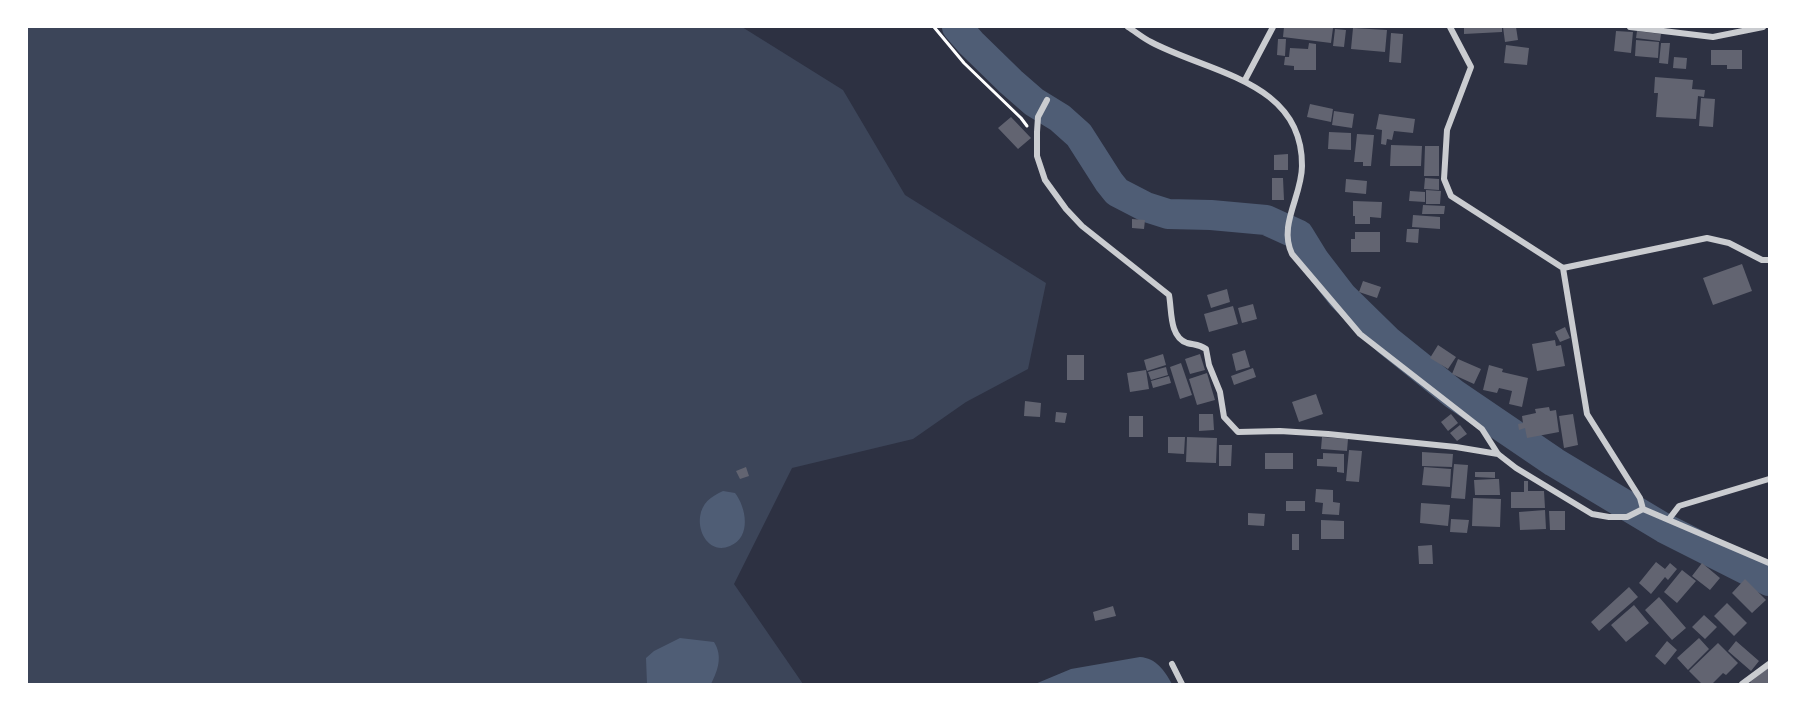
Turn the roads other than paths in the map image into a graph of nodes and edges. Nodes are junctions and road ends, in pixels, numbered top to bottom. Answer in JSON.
{"nodes":[{"id":1,"x":1128,"y":27,"type":"edge"},
{"id":2,"x":1273,"y":27,"type":"edge"},
{"id":3,"x":1450,"y":27,"type":"edge"},
{"id":4,"x":1630,"y":27,"type":"edge"},
{"id":5,"x":1763,"y":27,"type":"edge"},
{"id":6,"x":1245,"y":80,"type":"junction"},
{"id":7,"x":1047,"y":100,"type":"dead end"},
{"id":8,"x":1769,"y":260,"type":"edge"},
{"id":9,"x":1563,"y":268,"type":"junction"},
{"id":10,"x":1498,"y":454,"type":"junction"},
{"id":11,"x":1769,"y":479,"type":"edge"},
{"id":12,"x":1642,"y":509,"type":"junction"},
{"id":13,"x":1669,"y":519,"type":"junction"},
{"id":14,"x":1769,"y":563,"type":"edge"},
{"id":15,"x":1173,"y":664,"type":"dead end"},
{"id":16,"x":1769,"y":664,"type":"edge"},
{"id":17,"x":1182,"y":684,"type":"edge"},
{"id":18,"x":1742,"y":684,"type":"edge"}],
"edges":[{"from":1,"to":6,"type":"street"},
{"from":2,"to":6,"type":"street"},
{"from":3,"to":9,"type":"street"},
{"from":4,"to":5,"type":"street"},
{"from":6,"to":10,"type":"street"},
{"from":7,"to":10,"type":"street"},
{"from":8,"to":9,"type":"street"},
{"from":9,"to":12,"type":"street"},
{"from":10,"to":12,"type":"street"},
{"from":11,"to":13,"type":"street"},
{"from":12,"to":13,"type":"street"},
{"from":13,"to":14,"type":"street"},
{"from":15,"to":17,"type":"street"},
{"from":16,"to":18,"type":"street"}]}
